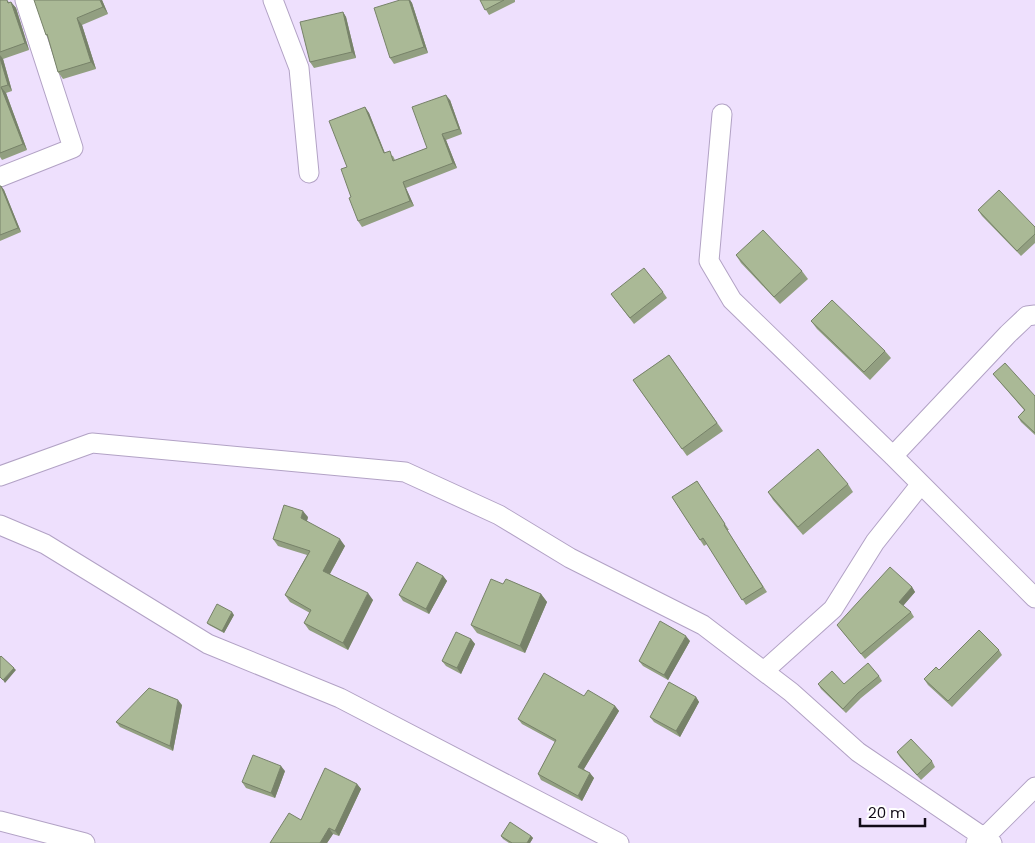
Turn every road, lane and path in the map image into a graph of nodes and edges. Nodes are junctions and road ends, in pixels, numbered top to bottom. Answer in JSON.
{"nodes":[{"id":1,"x":25,"y":0,"type":"edge"},
{"id":2,"x":273,"y":0,"type":"edge"},
{"id":3,"x":722,"y":114,"type":"dead end"},
{"id":4,"x":309,"y":173,"type":"dead end"},
{"id":5,"x":0,"y":177,"type":"edge"},
{"id":6,"x":1035,"y":315,"type":"edge"},
{"id":7,"x":893,"y":456,"type":"junction"},
{"id":8,"x":0,"y":476,"type":"edge"},
{"id":9,"x":921,"y":484,"type":"junction"},
{"id":10,"x":0,"y":525,"type":"edge"},
{"id":11,"x":1035,"y":598,"type":"edge"},
{"id":12,"x":764,"y":671,"type":"junction"},
{"id":13,"x":1035,"y":787,"type":"edge"},
{"id":14,"x":0,"y":821,"type":"edge"},
{"id":15,"x":984,"y":841,"type":"edge"},
{"id":16,"x":85,"y":843,"type":"edge"},
{"id":17,"x":619,"y":843,"type":"edge"}],
"edges":[{"from":1,"to":5,"type":"street"},
{"from":2,"to":4,"type":"street"},
{"from":3,"to":7,"type":"street"},
{"from":6,"to":7,"type":"street"},
{"from":7,"to":9,"type":"street"},
{"from":8,"to":12,"type":"street"},
{"from":9,"to":11,"type":"street"},
{"from":9,"to":12,"type":"street"},
{"from":10,"to":17,"type":"street"},
{"from":12,"to":15,"type":"street"},
{"from":13,"to":15,"type":"street"},
{"from":14,"to":16,"type":"street"}]}
